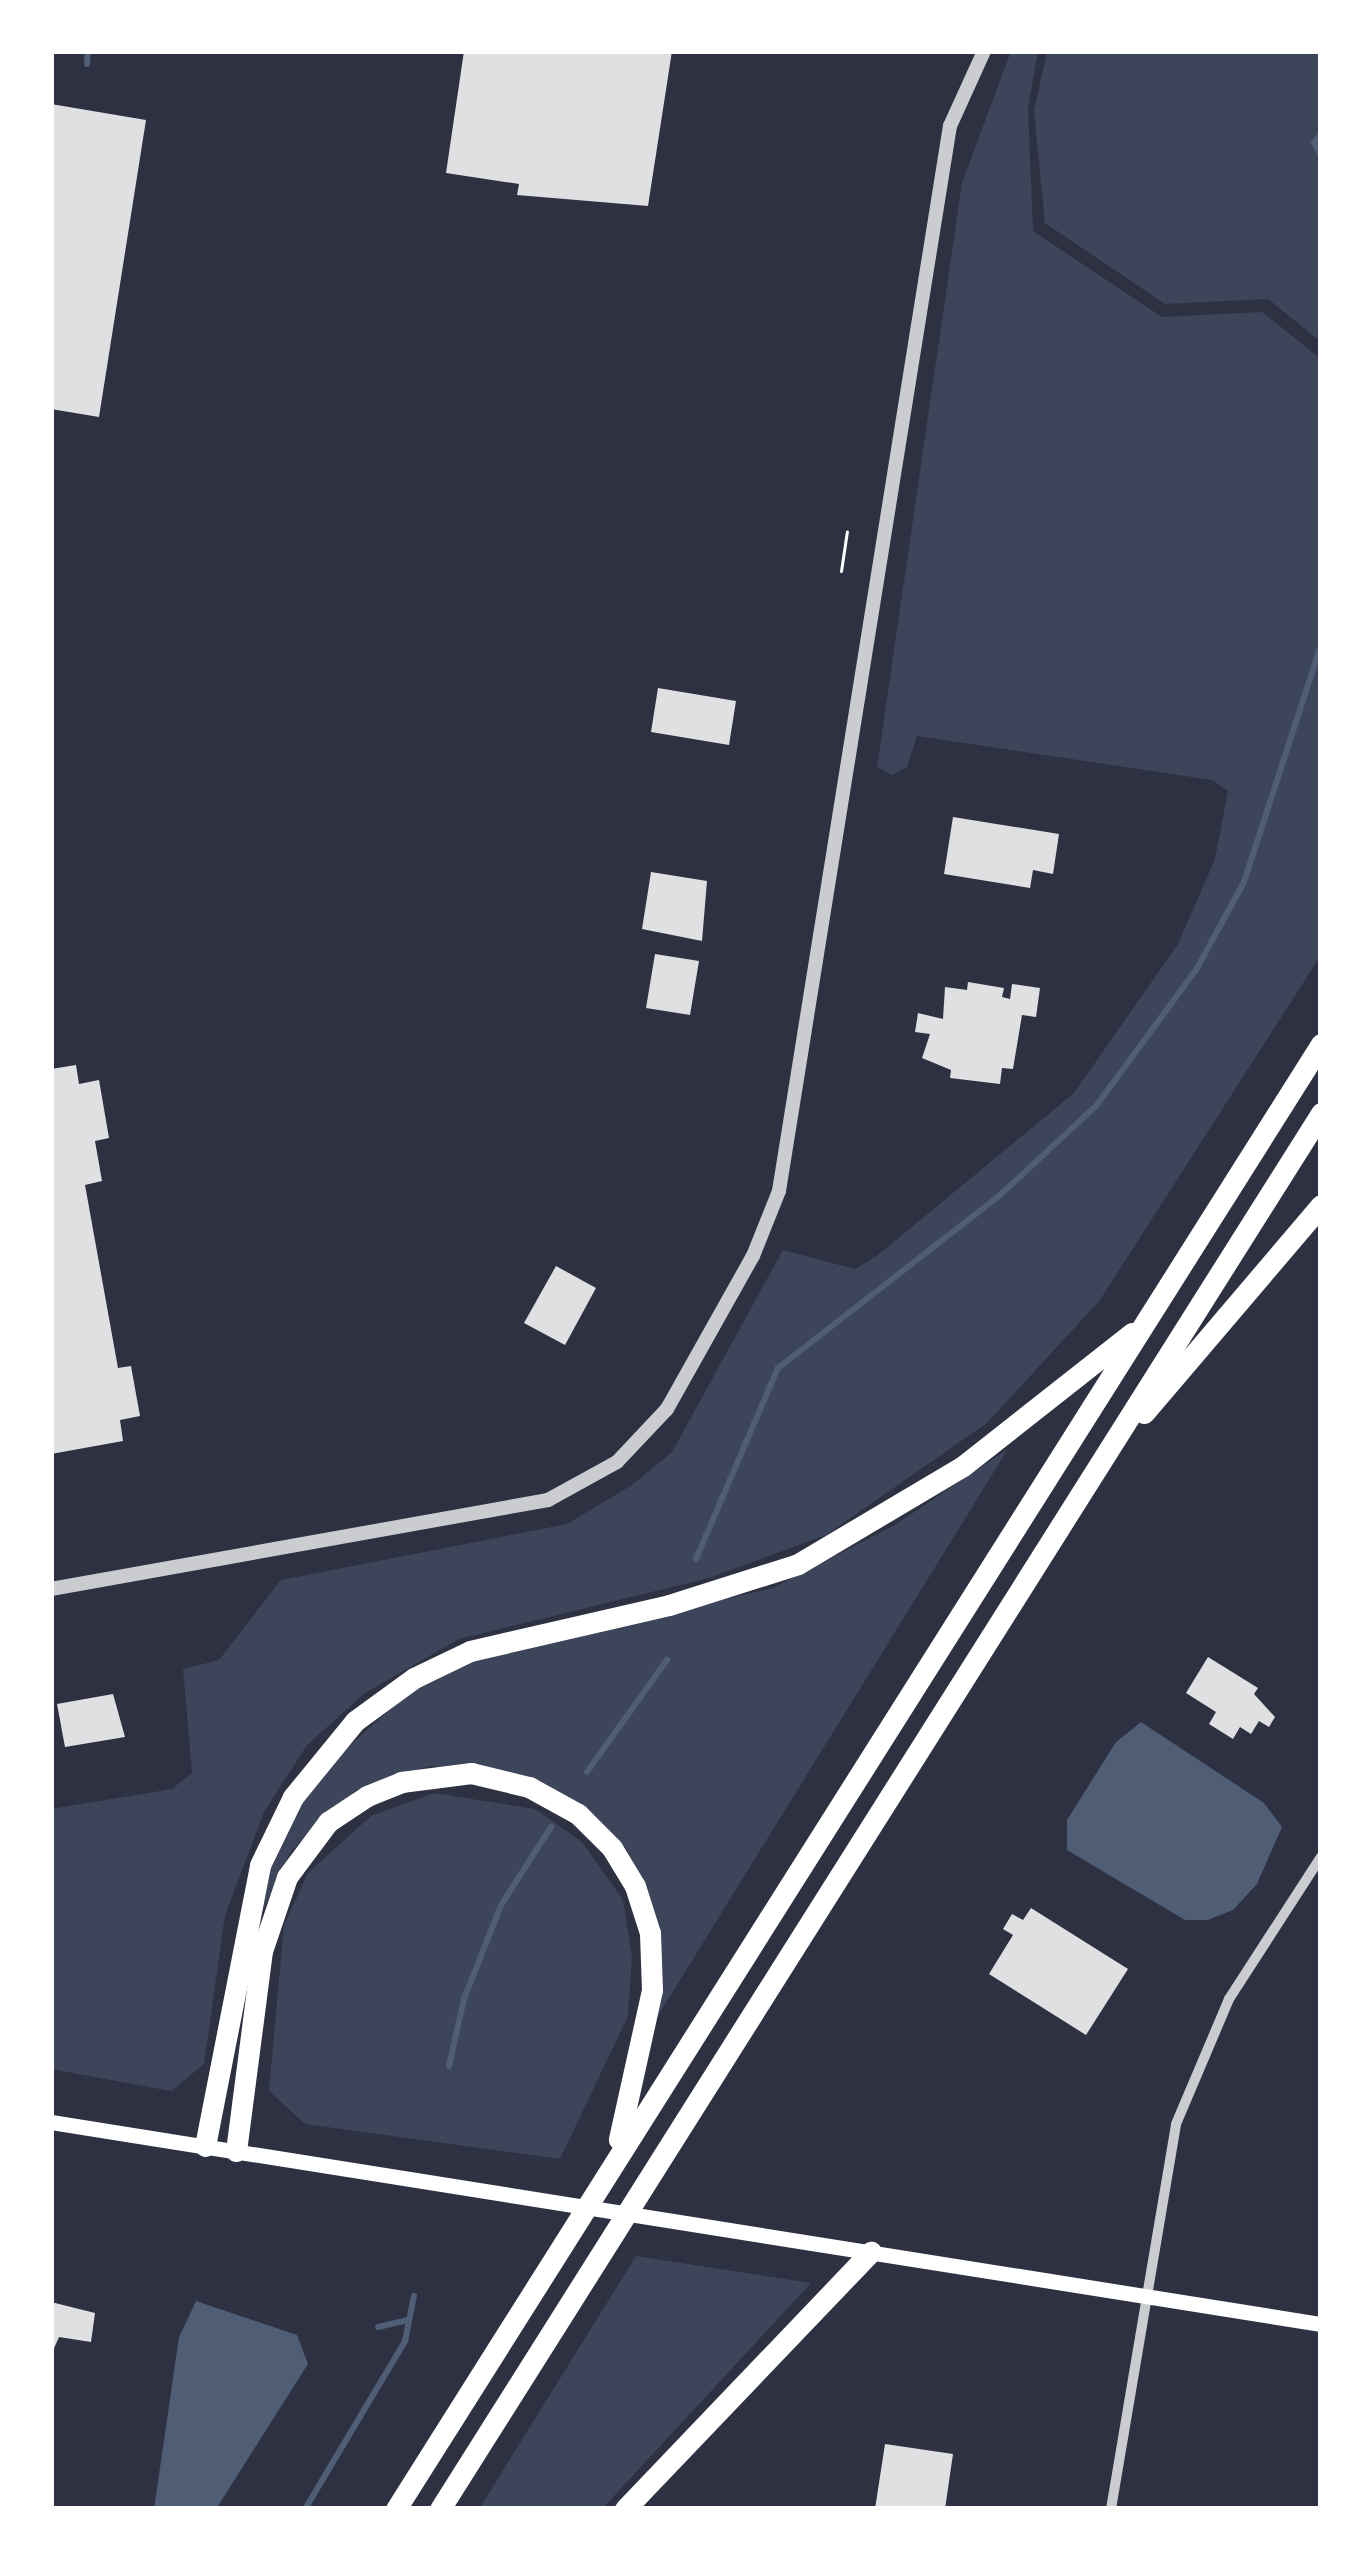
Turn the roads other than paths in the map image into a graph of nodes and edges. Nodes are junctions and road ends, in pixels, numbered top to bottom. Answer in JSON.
{"nodes":[{"id":1,"x":984,"y":51,"type":"edge"},
{"id":2,"x":1321,"y":1044,"type":"edge"},
{"id":3,"x":1321,"y":1113,"type":"edge"},
{"id":4,"x":1321,"y":1205,"type":"edge"},
{"id":5,"x":1143,"y":1324,"type":"junction"},
{"id":6,"x":1093,"y":1473,"type":"junction"},
{"id":7,"x":51,"y":1588,"type":"edge"},
{"id":8,"x":1321,"y":1857,"type":"edge"},
{"id":9,"x":51,"y":2122,"type":"edge"},
{"id":10,"x":206,"y":2146,"type":"junction"},
{"id":11,"x":236,"y":2151,"type":"junction"},
{"id":12,"x":615,"y":2158,"type":"junction"},
{"id":13,"x":871,"y":2252,"type":"junction"},
{"id":14,"x":1147,"y":2296,"type":"junction"},
{"id":15,"x":1321,"y":2324,"type":"edge"},
{"id":16,"x":396,"y":2509,"type":"edge"},
{"id":17,"x":440,"y":2509,"type":"edge"},
{"id":18,"x":625,"y":2509,"type":"edge"},
{"id":19,"x":1111,"y":2509,"type":"edge"}],
"edges":[{"from":1,"to":7,"type":"street"},
{"from":2,"to":5,"type":"highway"},
{"from":3,"to":6,"type":"highway"},
{"from":4,"to":6,"type":"highway"},
{"from":5,"to":10,"type":"highway"},
{"from":5,"to":12,"type":"highway"},
{"from":6,"to":17,"type":"highway"},
{"from":8,"to":14,"type":"street"},
{"from":9,"to":10,"type":"main road"},
{"from":10,"to":11,"type":"main road"},
{"from":11,"to":12,"type":"highway"},
{"from":11,"to":13,"type":"main road"},
{"from":12,"to":16,"type":"highway"},
{"from":13,"to":14,"type":"main road"},
{"from":13,"to":18,"type":"highway"},
{"from":14,"to":15,"type":"main road"},
{"from":14,"to":19,"type":"street"}]}
